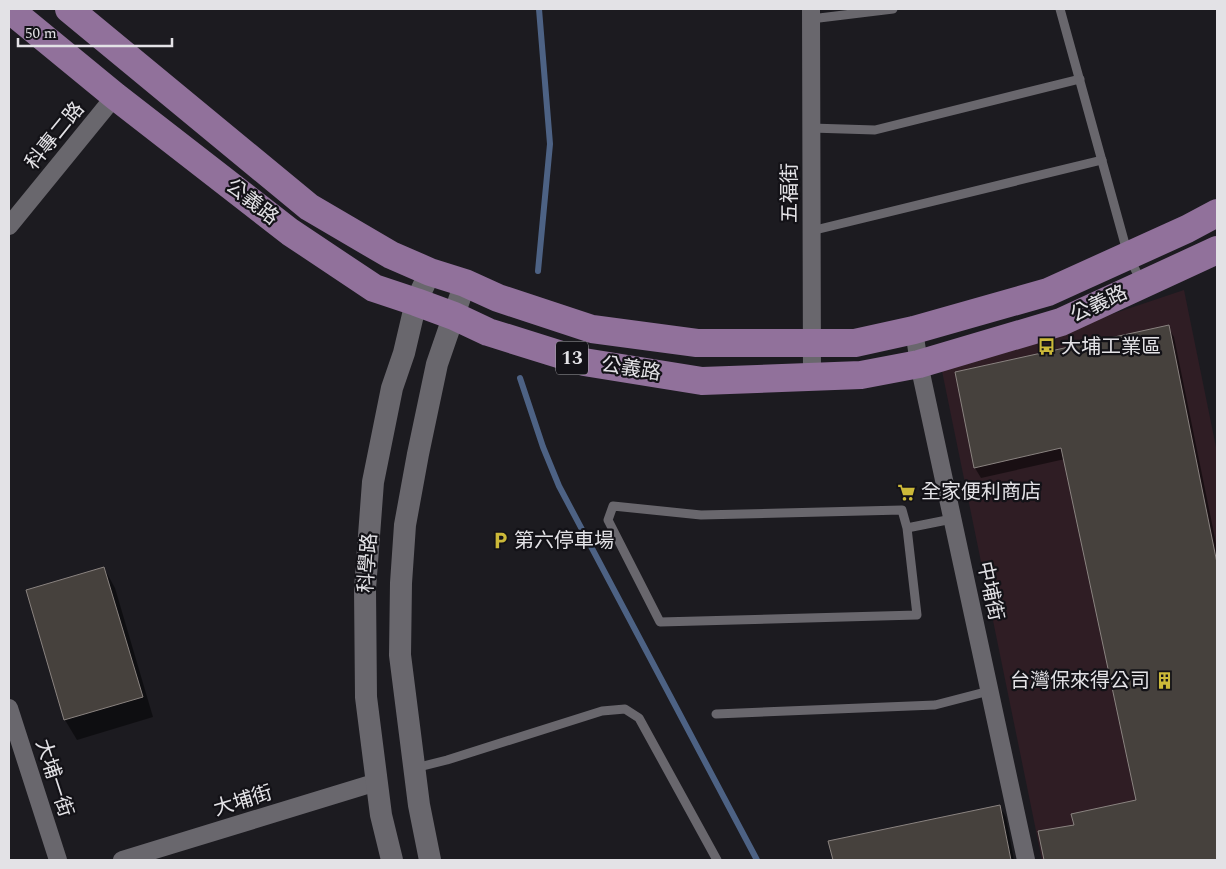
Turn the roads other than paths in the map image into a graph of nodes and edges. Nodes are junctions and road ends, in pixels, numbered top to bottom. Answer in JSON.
{"nodes":[{"id":1,"x":9,"y":9,"type":"edge"},
{"id":2,"x":69,"y":9,"type":"edge"},
{"id":3,"x":893,"y":9,"type":"edge"},
{"id":4,"x":1060,"y":9,"type":"edge"},
{"id":5,"x":811,"y":14,"type":"edge"},
{"id":6,"x":1080,"y":79,"type":"junction"},
{"id":7,"x":115,"y":96,"type":"junction"},
{"id":8,"x":811,"y":128,"type":"junction"},
{"id":9,"x":1102,"y":160,"type":"junction"},
{"id":10,"x":1217,"y":213,"type":"edge"},
{"id":11,"x":9,"y":226,"type":"edge"},
{"id":12,"x":811,"y":231,"type":"junction"},
{"id":13,"x":1217,"y":250,"type":"edge"},
{"id":14,"x":1128,"y":255,"type":"junction"},
{"id":15,"x":430,"y":272,"type":"junction"},
{"id":16,"x":465,"y":283,"type":"junction"},
{"id":17,"x":1143,"y":284,"type":"junction"},
{"id":18,"x":416,"y":302,"type":"junction"},
{"id":19,"x":454,"y":316,"type":"junction"},
{"id":20,"x":914,"y":330,"type":"junction"},
{"id":21,"x":811,"y":344,"type":"junction"},
{"id":22,"x":919,"y":364,"type":"junction"},
{"id":23,"x":812,"y":378,"type":"junction"},
{"id":24,"x":952,"y":519,"type":"junction"},
{"id":25,"x":907,"y":528,"type":"junction"},
{"id":26,"x":990,"y":691,"type":"junction"},
{"id":27,"x":9,"y":708,"type":"edge"},
{"id":28,"x":716,"y":714,"type":"dead end"},
{"id":29,"x":415,"y":768,"type":"junction"},
{"id":30,"x":377,"y":782,"type":"junction"},
{"id":31,"x":58,"y":860,"type":"edge"},
{"id":32,"x":122,"y":860,"type":"edge"},
{"id":33,"x":392,"y":860,"type":"edge"},
{"id":34,"x":430,"y":860,"type":"edge"},
{"id":35,"x":717,"y":860,"type":"edge"},
{"id":36,"x":1026,"y":860,"type":"edge"}],
"edges":[{"from":1,"to":7,"type":"main road","name":"公義路","number":"13"},
{"from":2,"to":15,"type":"main road","name":"公義路","number":"13"},
{"from":3,"to":5,"type":"lane"},
{"from":4,"to":6,"type":"lane"},
{"from":5,"to":8,"type":"street","name":"五福街"},
{"from":6,"to":8,"type":"lane"},
{"from":6,"to":9,"type":"lane"},
{"from":7,"to":11,"type":"street","name":"科專二路"},
{"from":7,"to":18,"type":"main road","name":"公義路","number":"13"},
{"from":8,"to":12,"type":"street","name":"五福街"},
{"from":9,"to":12,"type":"lane"},
{"from":9,"to":14,"type":"lane"},
{"from":10,"to":14,"type":"main road","name":"公義路","number":"13"},
{"from":12,"to":21,"type":"street","name":"五福街"},
{"from":13,"to":17,"type":"main road","name":"公義路","number":"13"},
{"from":14,"to":17,"type":"lane"},
{"from":14,"to":20,"type":"main road","name":"公義路","number":"13"},
{"from":15,"to":16,"type":"main road","name":"公義路","number":"13"},
{"from":15,"to":18,"type":"street","name":"科學路"},
{"from":16,"to":19,"type":"street","name":"科學路"},
{"from":16,"to":21,"type":"main road","name":"公義路","number":"13"},
{"from":17,"to":22,"type":"main road","name":"公義路","number":"13"},
{"from":18,"to":19,"type":"main road","name":"公義路","number":"13"},
{"from":18,"to":30,"type":"street","name":"科學路"},
{"from":19,"to":23,"type":"main road","name":"公義路","number":"13"},
{"from":19,"to":29,"type":"street","name":"科學路"},
{"from":20,"to":21,"type":"main road","name":"公義路","number":"13"},
{"from":20,"to":22,"type":"street","name":"中埔街"},
{"from":21,"to":23,"type":"street","name":"五福街"},
{"from":22,"to":23,"type":"main road","name":"公義路","number":"13"},
{"from":22,"to":24,"type":"street","name":"中埔街"},
{"from":24,"to":25,"type":"lane"},
{"from":24,"to":26,"type":"street","name":"中埔街"},
{"from":25,"to":25,"type":"lane"},
{"from":26,"to":28,"type":"lane"},
{"from":26,"to":36,"type":"street","name":"中埔街"},
{"from":27,"to":31,"type":"street","name":"大埔一街"},
{"from":29,"to":34,"type":"street","name":"科學路"},
{"from":29,"to":35,"type":"lane"},
{"from":30,"to":32,"type":"street","name":"大埔街"},
{"from":30,"to":33,"type":"street","name":"科學路"}]}
